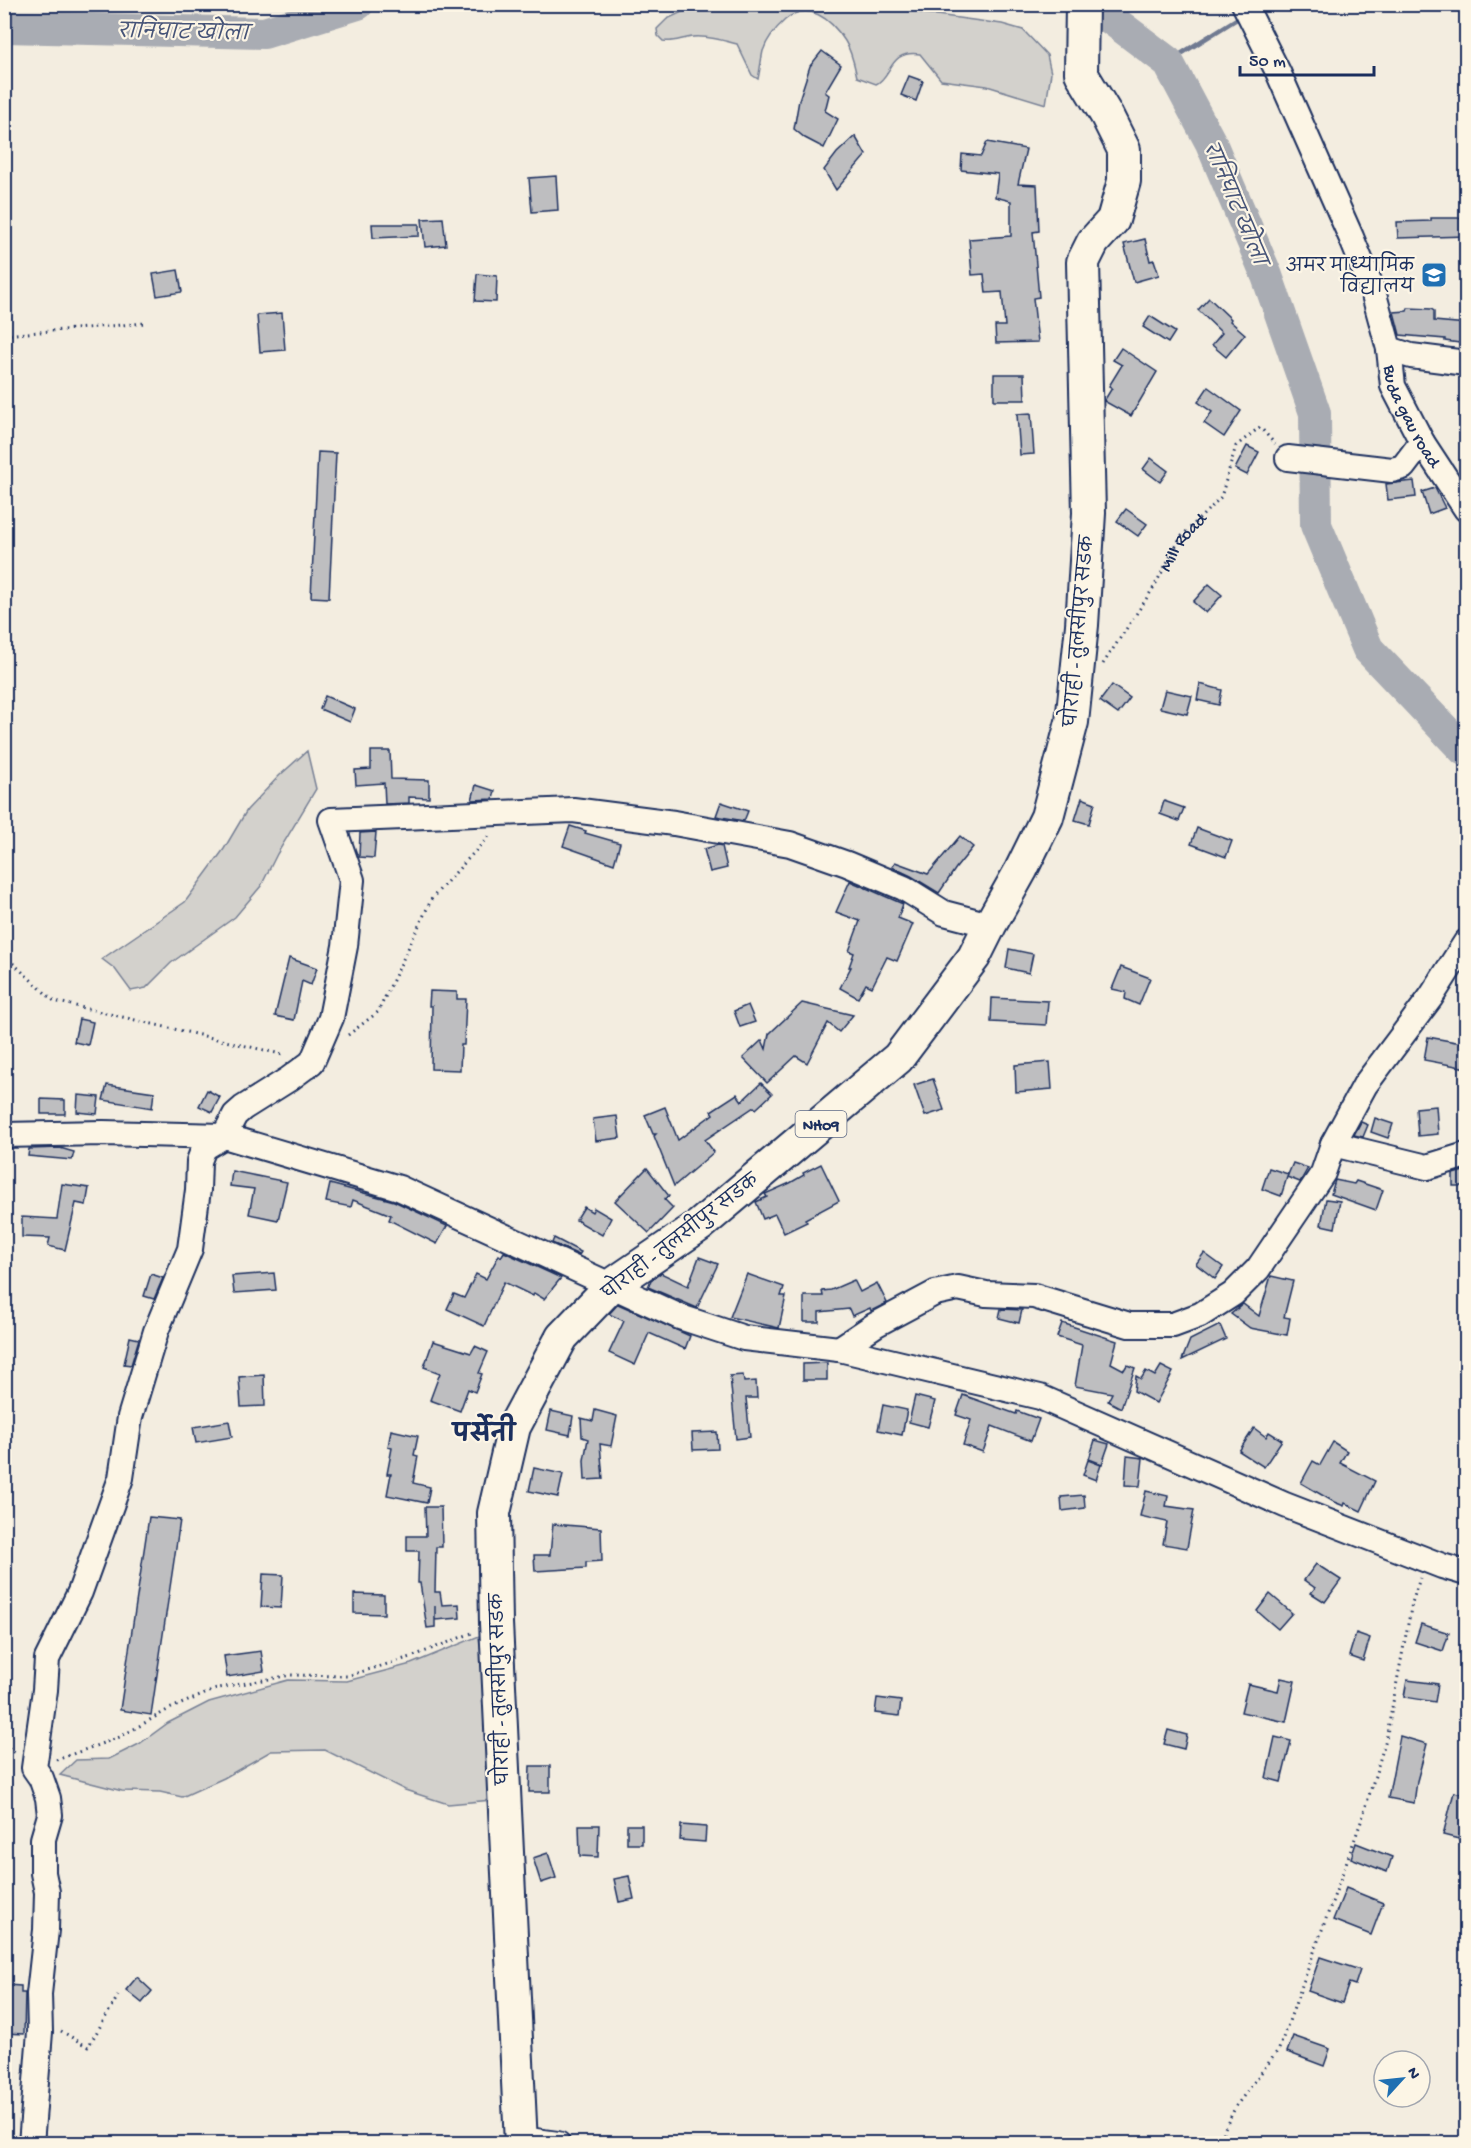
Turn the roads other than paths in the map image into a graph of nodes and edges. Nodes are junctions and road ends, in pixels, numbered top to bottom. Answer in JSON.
{"nodes":[{"id":1,"x":1082,"y":4,"type":"edge"},
{"id":2,"x":1244,"y":4,"type":"edge"},
{"id":3,"x":1389,"y":349,"type":"junction"},
{"id":4,"x":1467,"y":363,"type":"edge"},
{"id":5,"x":1422,"y":442,"type":"junction"},
{"id":6,"x":1288,"y":458,"type":"road end"},
{"id":7,"x":1467,"y":509,"type":"edge"},
{"id":8,"x":990,"y":925,"type":"junction"},
{"id":9,"x":1467,"y":942,"type":"edge"},
{"id":10,"x":4,"y":1135,"type":"edge"},
{"id":11,"x":224,"y":1136,"type":"junction"},
{"id":12,"x":1334,"y":1144,"type":"junction"},
{"id":13,"x":1467,"y":1155,"type":"edge"},
{"id":14,"x":612,"y":1284,"type":"junction"},
{"id":15,"x":839,"y":1349,"type":"junction"},
{"id":16,"x":1467,"y":1573,"type":"edge"},
{"id":17,"x":521,"y":2141,"type":"edge"},
{"id":18,"x":32,"y":2144,"type":"edge"},
{"id":19,"x":558,"y":2144,"type":"edge"}],
"edges":[{"from":1,"to":8,"type":"main road","name":"घोराही - तुलसीपुर सडक","number":"NH09"},
{"from":2,"to":3,"type":"street","name":"Buda gau road"},
{"from":3,"to":4,"type":"street"},
{"from":3,"to":5,"type":"street","name":"Buda gau road"},
{"from":5,"to":6,"type":"street"},
{"from":5,"to":7,"type":"street","name":"Buda gau road"},
{"from":8,"to":11,"type":"street"},
{"from":8,"to":14,"type":"main road","name":"घोराही - तुलसीपुर सडक","number":"NH09"},
{"from":9,"to":12,"type":"street"},
{"from":10,"to":11,"type":"street"},
{"from":11,"to":14,"type":"street"},
{"from":11,"to":18,"type":"street"},
{"from":12,"to":13,"type":"street"},
{"from":12,"to":15,"type":"street"},
{"from":14,"to":15,"type":"street"},
{"from":14,"to":17,"type":"main road","name":"घोराही - तुलसीपुर सडक","number":"NH09"},
{"from":15,"to":16,"type":"street"},
{"from":17,"to":19,"type":"street"}]}
